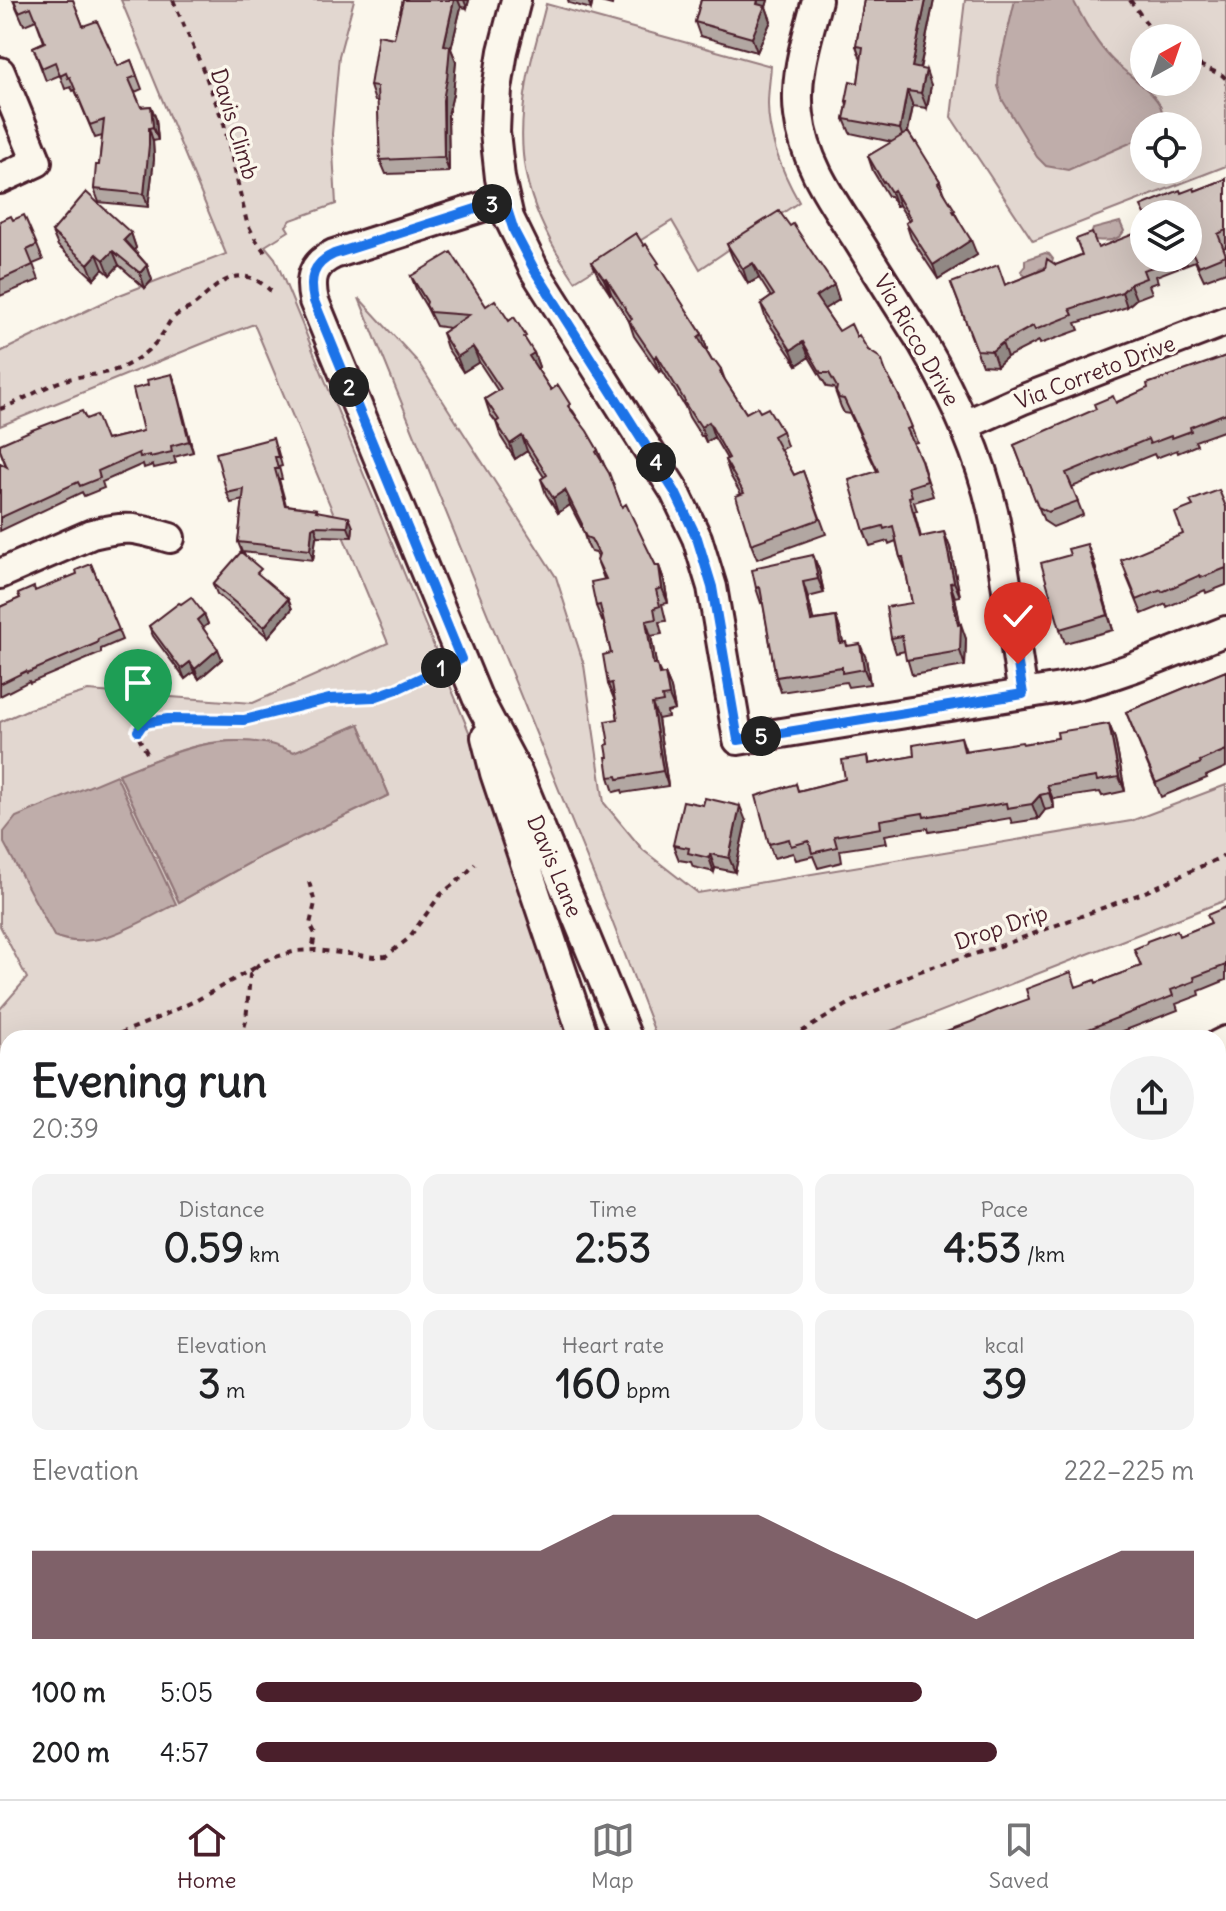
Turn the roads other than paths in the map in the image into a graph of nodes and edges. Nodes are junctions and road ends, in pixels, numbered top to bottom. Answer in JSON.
{"nodes":[{"id":1,"x":516,"y":0,"type":"edge"},
{"id":2,"x":817,"y":0,"type":"edge"},
{"id":3,"x":0,"y":72,"type":"edge"},
{"id":4,"x":0,"y":179,"type":"edge"},
{"id":5,"x":504,"y":200,"type":"junction"},
{"id":6,"x":1226,"y":321,"type":"edge"},
{"id":7,"x":965,"y":425,"type":"junction"},
{"id":8,"x":170,"y":538,"type":"dead end"},
{"id":9,"x":0,"y":574,"type":"edge"},
{"id":10,"x":1226,"y":631,"type":"edge"},
{"id":11,"x":1023,"y":694,"type":"junction"},
{"id":12,"x":477,"y":697,"type":"junction"},
{"id":13,"x":581,"y":1030,"type":"edge"},
{"id":14,"x":624,"y":1030,"type":"edge"}],
"edges":[{"from":1,"to":5,"type":"street"},
{"from":2,"to":7,"type":"street","name":"Via Ricco Drive"},
{"from":3,"to":4,"type":"street"},
{"from":5,"to":11,"type":"street"},
{"from":5,"to":12,"type":"street","name":"Davis Lane"},
{"from":6,"to":7,"type":"street","name":"Via Correto Drive"},
{"from":7,"to":11,"type":"street","name":"Via Ricco Drive"},
{"from":8,"to":9,"type":"street"},
{"from":10,"to":11,"type":"street"},
{"from":12,"to":13,"type":"street","name":"Davis Lane"},
{"from":12,"to":14,"type":"street","name":"Davis Lane"}]}
